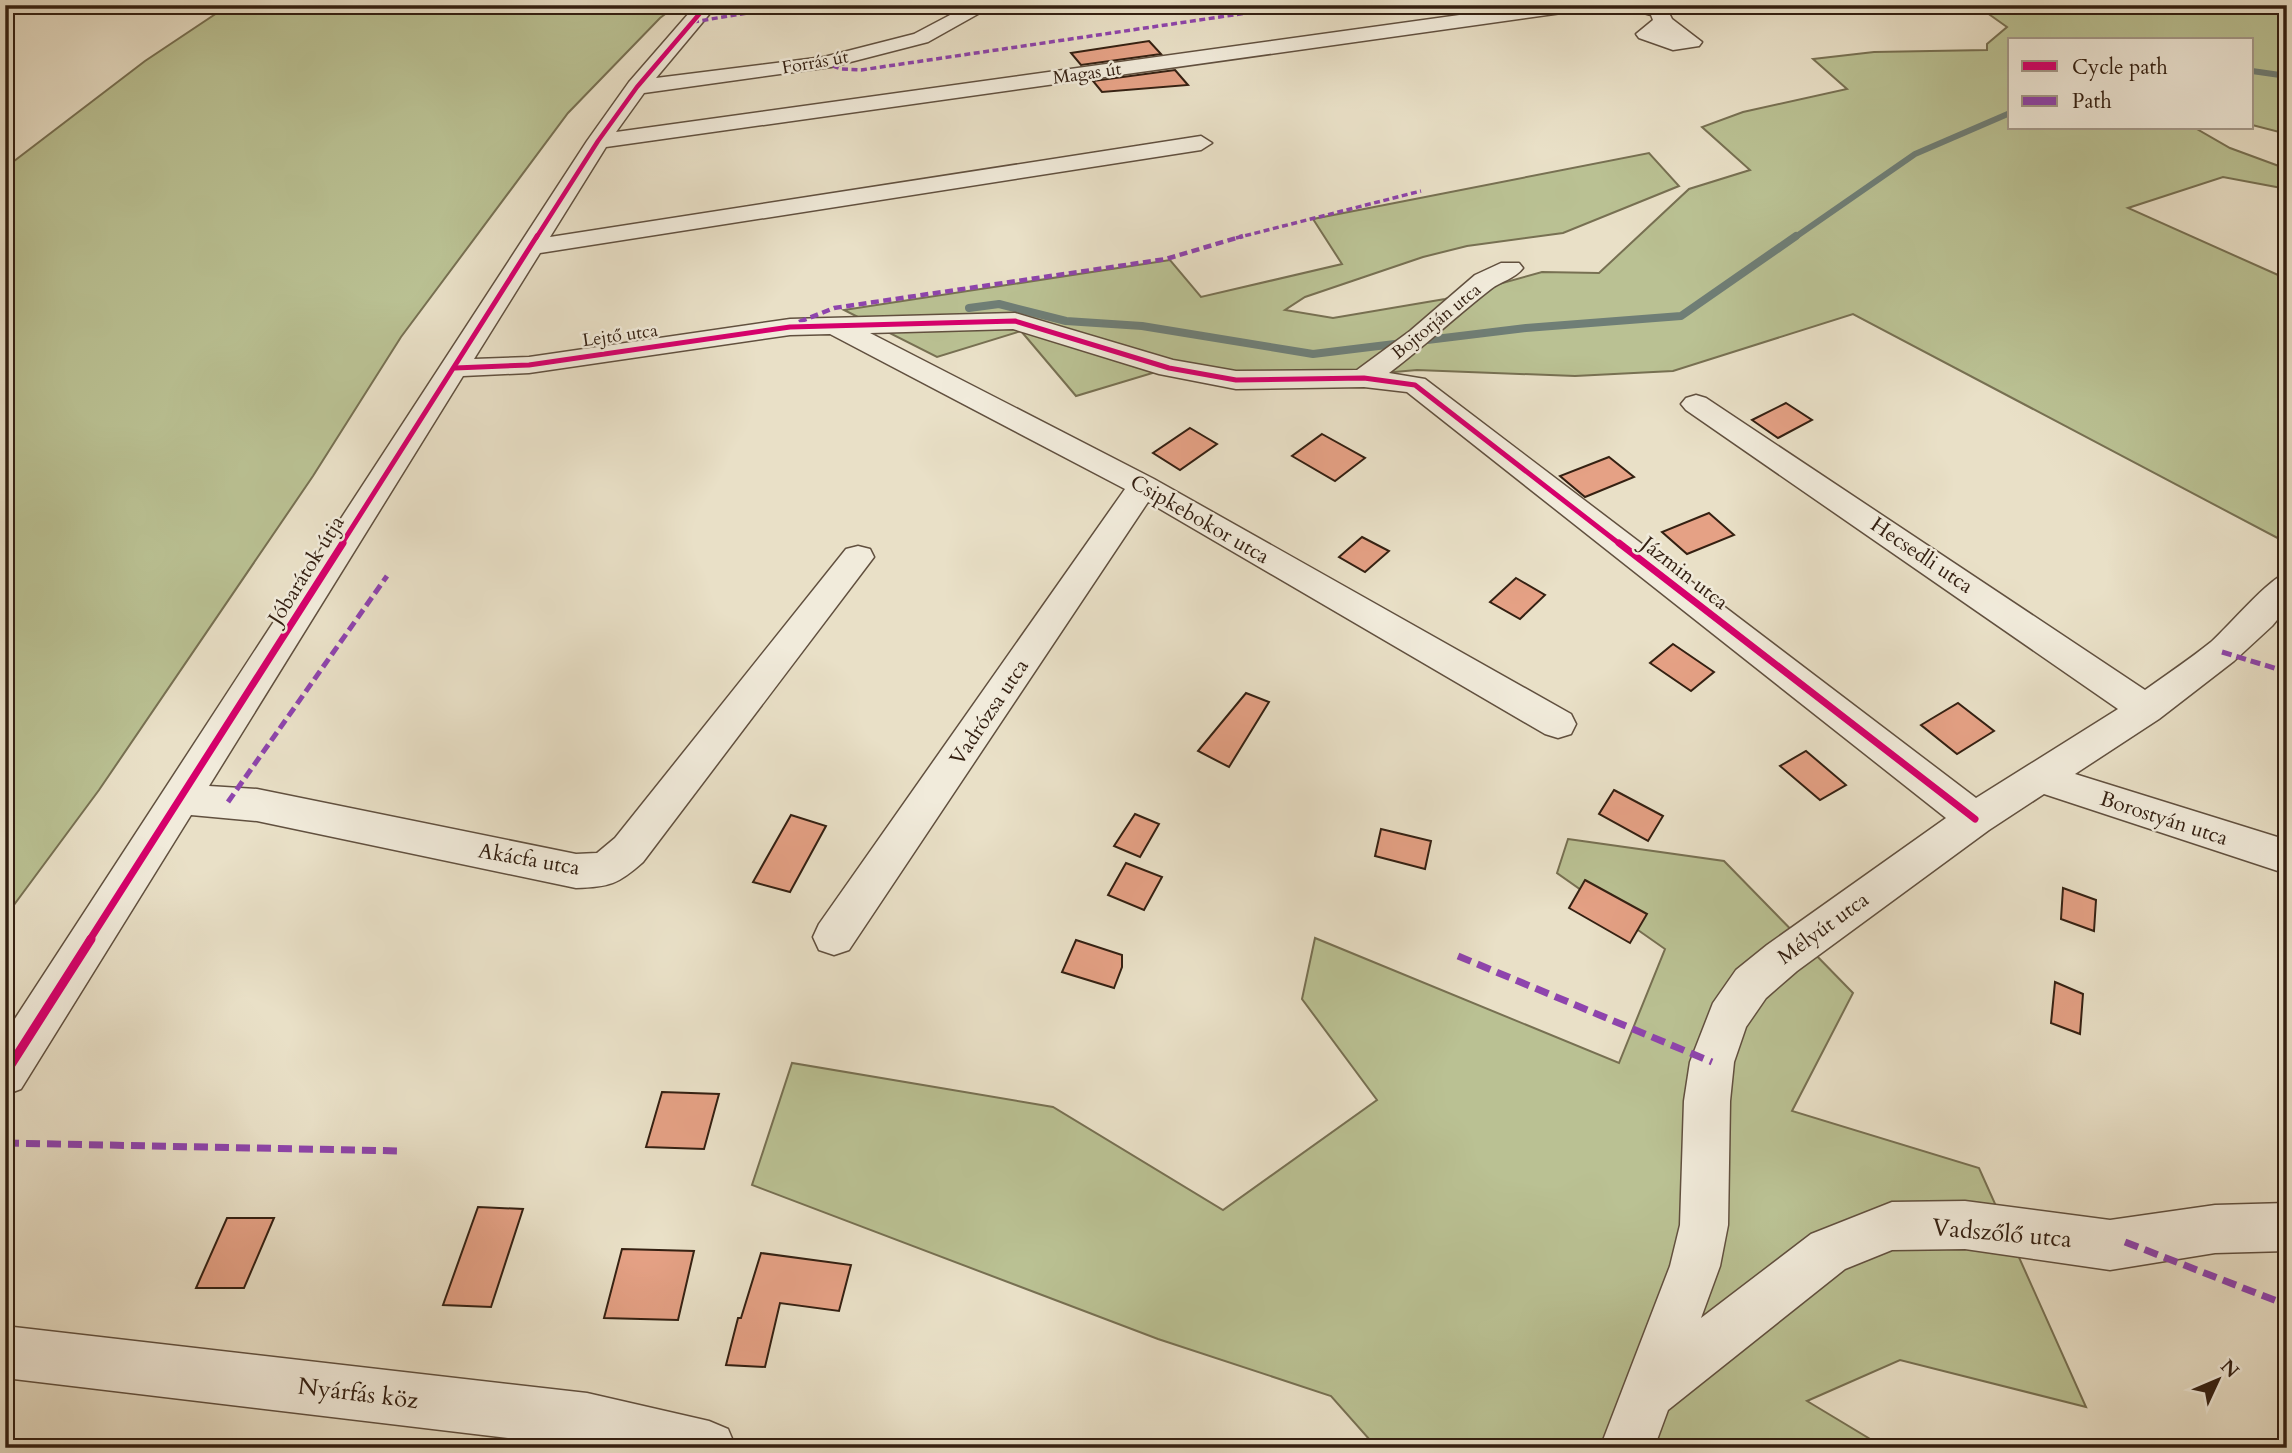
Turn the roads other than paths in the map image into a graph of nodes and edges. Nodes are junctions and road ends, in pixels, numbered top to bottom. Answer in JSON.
{"nodes":[{"id":1,"x":707,"y":5,"type":"edge"},
{"id":2,"x":984,"y":5,"type":"edge"},
{"id":3,"x":1576,"y":5,"type":"edge"},
{"id":4,"x":1636,"y":5,"type":"edge"},
{"id":5,"x":1664,"y":22,"type":"dead end"},
{"id":6,"x":637,"y":87,"type":"junction"},
{"id":7,"x":597,"y":141,"type":"junction"},
{"id":8,"x":1201,"y":143,"type":"dead end"},
{"id":9,"x":532,"y":247,"type":"junction"},
{"id":10,"x":1510,"y":268,"type":"dead end"},
{"id":11,"x":835,"y":326,"type":"junction"},
{"id":12,"x":455,"y":368,"type":"junction"},
{"id":13,"x":1364,"y":378,"type":"junction"},
{"id":14,"x":1696,"y":404,"type":"dead end"},
{"id":15,"x":1143,"y":486,"type":"junction"},
{"id":16,"x":858,"y":557,"type":"dead end"},
{"id":17,"x":2287,"y":585,"type":"edge"},
{"id":18,"x":2146,"y":709,"type":"junction"},
{"id":19,"x":1558,"y":724,"type":"dead end"},
{"id":20,"x":2041,"y":778,"type":"junction"},
{"id":21,"x":181,"y":799,"type":"junction"},
{"id":22,"x":1975,"y":819,"type":"junction"},
{"id":23,"x":2287,"y":858,"type":"edge"},
{"id":24,"x":834,"y":937,"type":"dead end"},
{"id":25,"x":5,"y":1074,"type":"edge"},
{"id":26,"x":2287,"y":1227,"type":"edge"},
{"id":27,"x":5,"y":1352,"type":"edge"},
{"id":28,"x":1644,"y":1394,"type":"junction"},
{"id":29,"x":709,"y":1448,"type":"edge"},
{"id":30,"x":1627,"y":1448,"type":"edge"}],
"edges":[{"from":1,"to":6,"type":"street","name":"Jóbarátok útja"},
{"from":2,"to":6,"type":"street","name":"Forrás út"},
{"from":3,"to":7,"type":"street","name":"Magas út"},
{"from":4,"to":5,"type":"street"},
{"from":6,"to":7,"type":"street","name":"Jóbarátok útja"},
{"from":7,"to":9,"type":"street","name":"Jóbarátok útja"},
{"from":8,"to":9,"type":"street"},
{"from":9,"to":12,"type":"street","name":"Jóbarátok útja"},
{"from":10,"to":13,"type":"street","name":"Bojtorján utca"},
{"from":11,"to":12,"type":"street","name":"Lejtő utca"},
{"from":11,"to":13,"type":"street","name":"Jázmin utca"},
{"from":11,"to":15,"type":"street","name":"Csipkebokor utca"},
{"from":12,"to":21,"type":"street","name":"Jóbarátok útja"},
{"from":13,"to":22,"type":"street","name":"Jázmin utca"},
{"from":14,"to":18,"type":"street","name":"Hecsedli utca"},
{"from":15,"to":19,"type":"street","name":"Csipkebokor utca"},
{"from":15,"to":24,"type":"street","name":"Vadrózsa utca"},
{"from":16,"to":21,"type":"street","name":"Akácfa utca"},
{"from":17,"to":18,"type":"street","name":"Mélyút utca"},
{"from":18,"to":20,"type":"street","name":"Mélyút utca"},
{"from":20,"to":22,"type":"street","name":"Mélyút utca"},
{"from":20,"to":23,"type":"street","name":"Borostyán utca"},
{"from":21,"to":25,"type":"street","name":"Jóbarátok útja"},
{"from":22,"to":28,"type":"street","name":"Mélyút utca"},
{"from":26,"to":28,"type":"street","name":"Vadszőlő utca"},
{"from":27,"to":29,"type":"street","name":"Nyárfás köz"},
{"from":28,"to":30,"type":"street","name":"Mélyút utca"}]}
